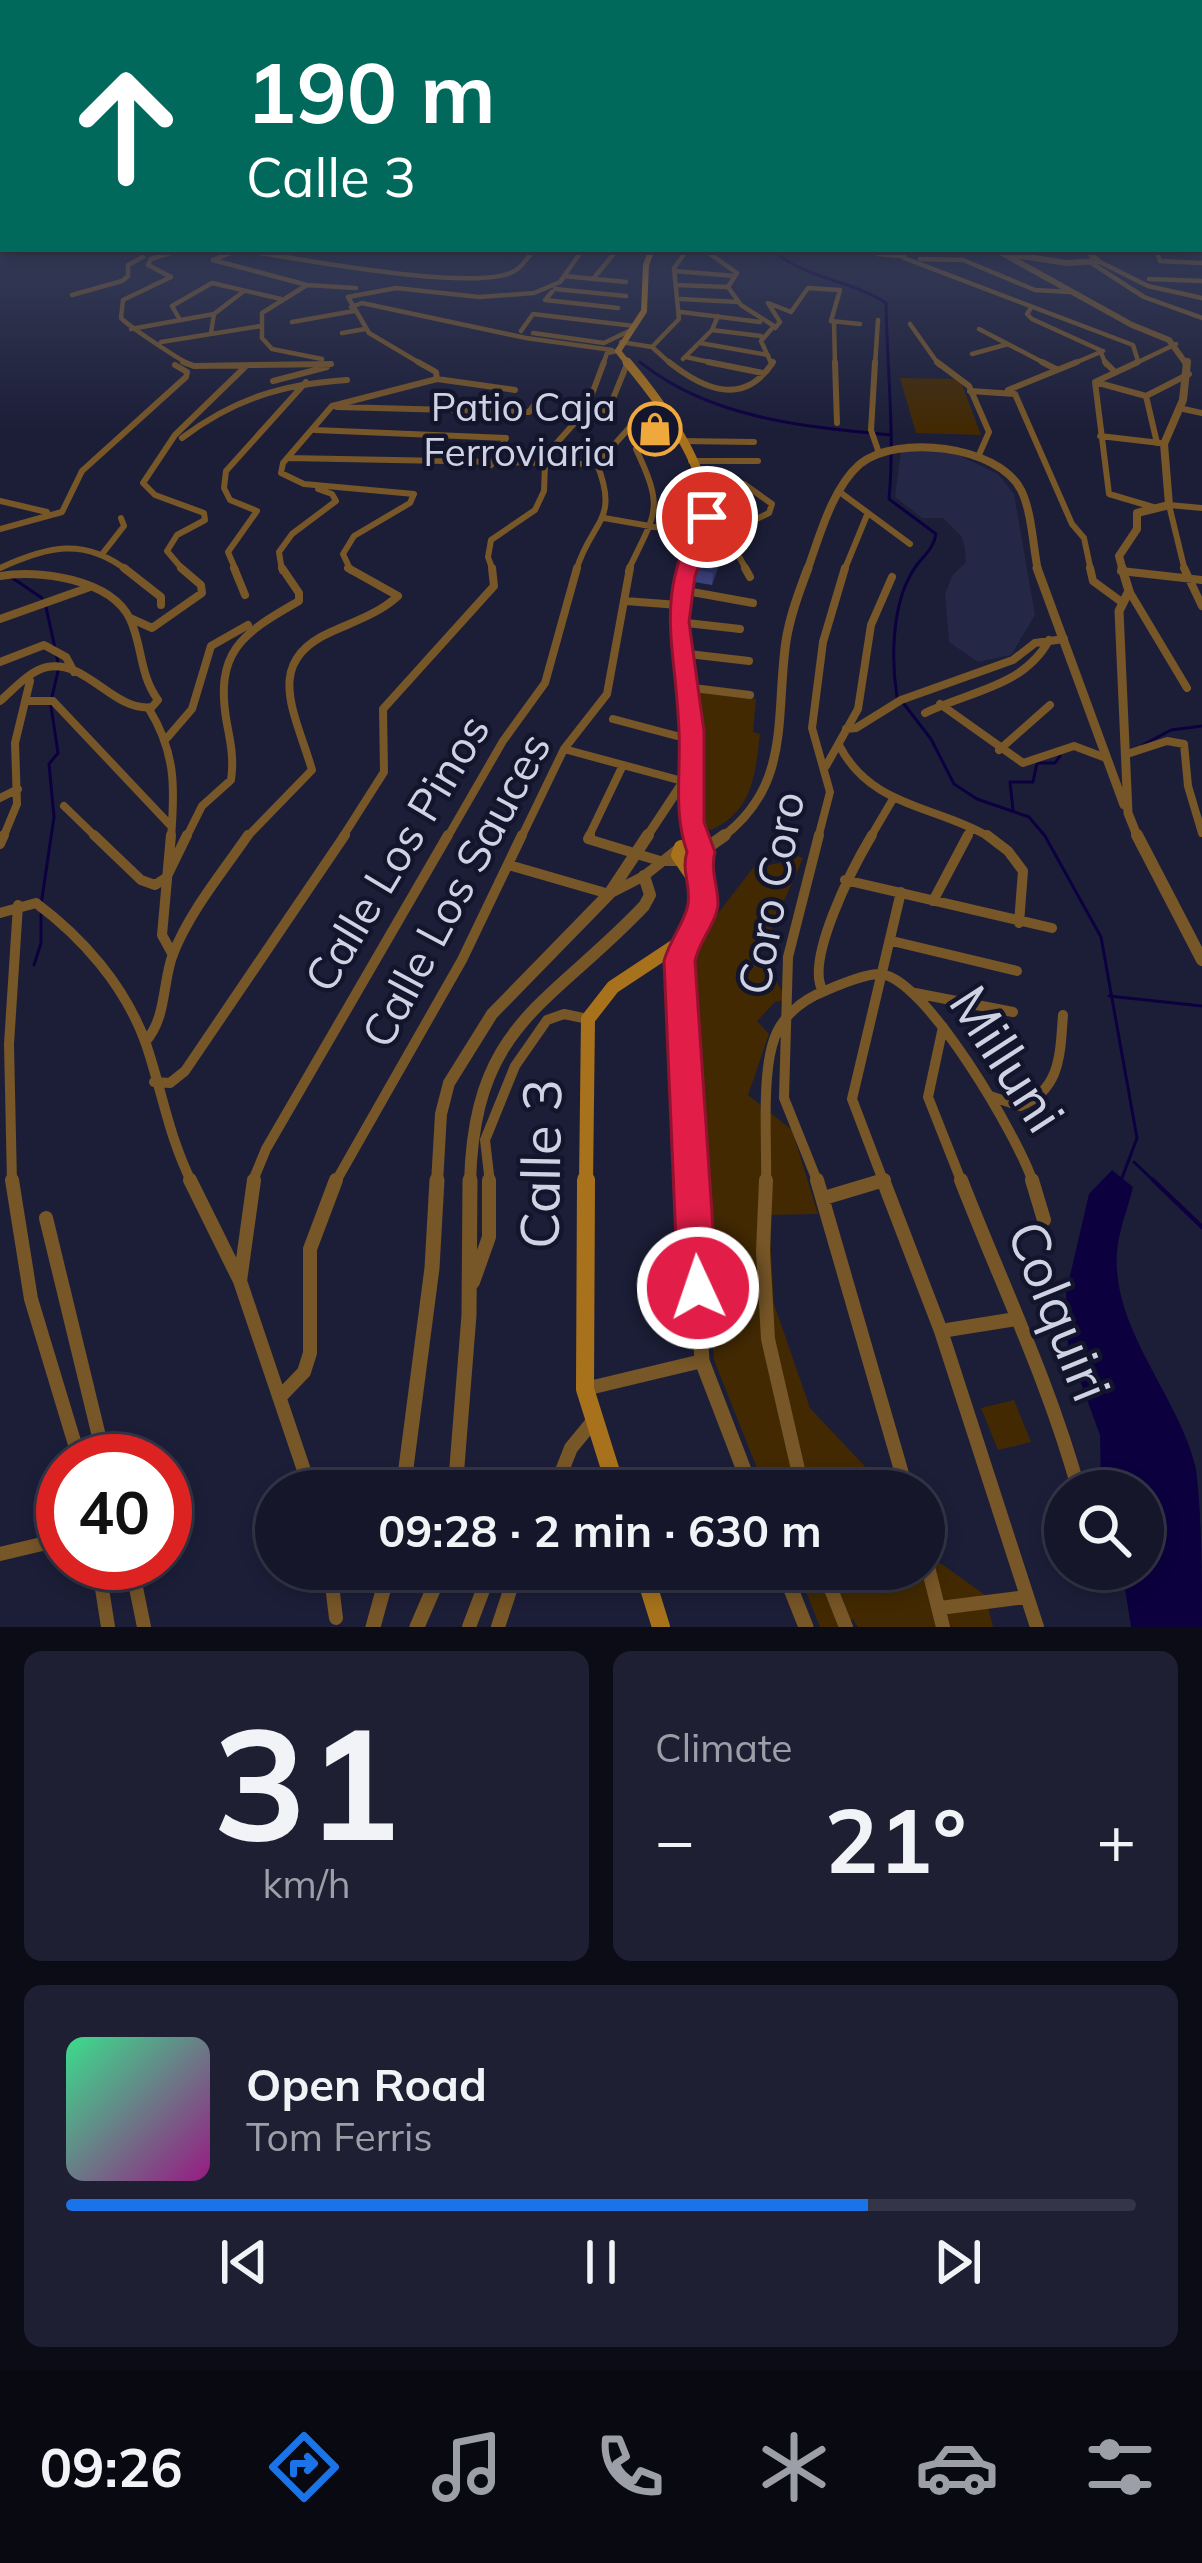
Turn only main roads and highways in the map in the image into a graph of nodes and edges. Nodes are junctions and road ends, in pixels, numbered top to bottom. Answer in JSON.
{"nodes":[{"id":1,"x":646,"y":279,"type":"edge"},
{"id":2,"x":610,"y":1470,"type":"edge"},
{"id":3,"x":650,"y":1590,"type":"edge"},
{"id":4,"x":662,"y":1627,"type":"edge"}],
"edges":[{"from":1,"to":2,"type":"main road","name":"Calle 3"},
{"from":3,"to":4,"type":"main road"}]}
